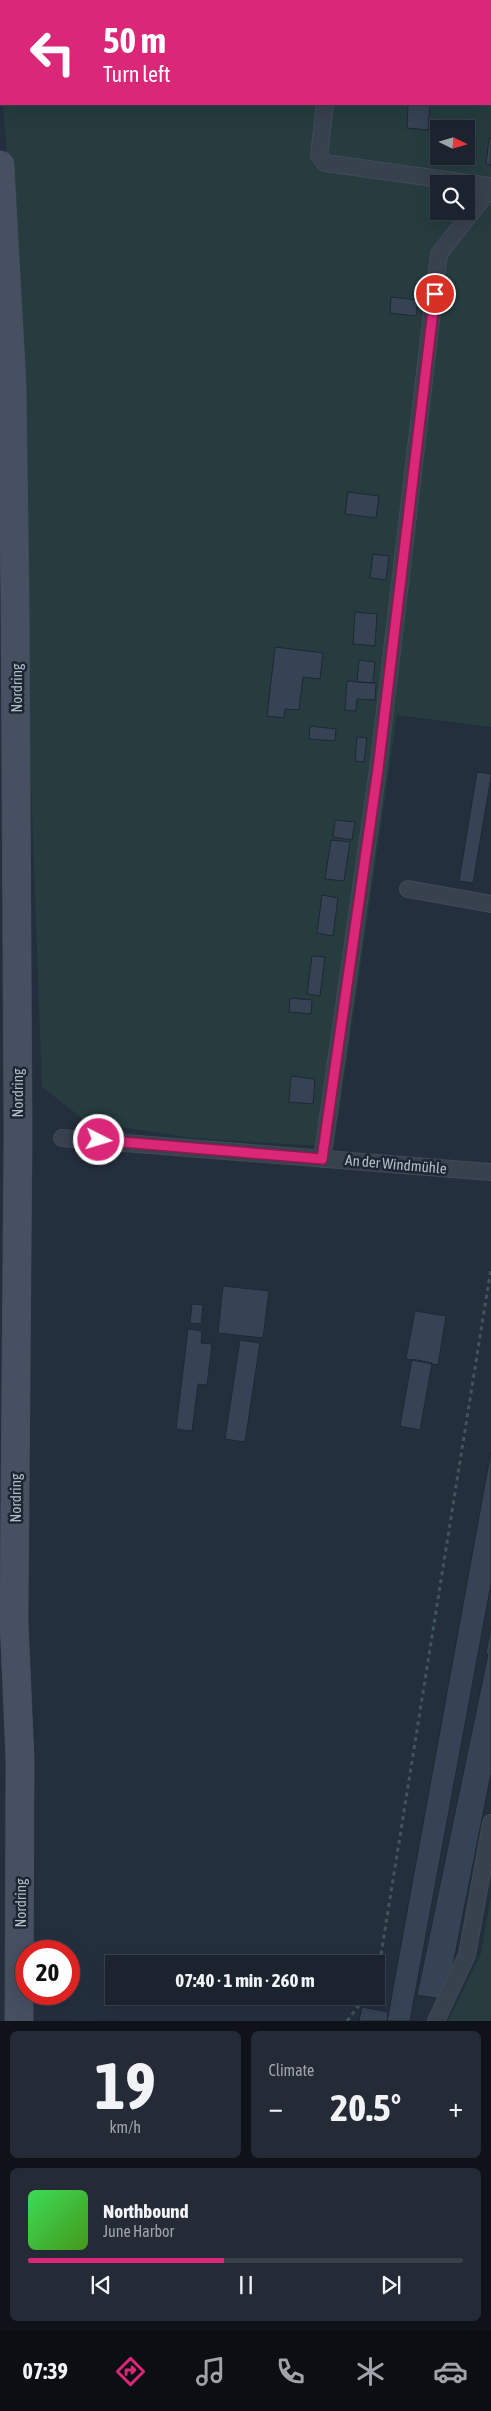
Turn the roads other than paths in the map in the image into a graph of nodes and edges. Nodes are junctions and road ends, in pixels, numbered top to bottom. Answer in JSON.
{"nodes":[{"id":1,"x":324,"y":105,"type":"edge"},
{"id":2,"x":0,"y":165,"type":"edge"},
{"id":3,"x":491,"y":186,"type":"edge"},
{"id":4,"x":408,"y":889,"type":"dead end"},
{"id":5,"x":491,"y":904,"type":"edge"},
{"id":6,"x":62,"y":1138,"type":"dead end"},
{"id":7,"x":322,"y":1159,"type":"junction"},
{"id":8,"x":491,"y":1172,"type":"edge"},
{"id":9,"x":491,"y":1824,"type":"edge"},
{"id":10,"x":19,"y":2021,"type":"edge"},
{"id":11,"x":436,"y":2021,"type":"edge"}],
"edges":[{"from":1,"to":3,"type":"lane"},
{"from":2,"to":10,"type":"main road","name":"Nordring"},
{"from":3,"to":7,"type":"lane"},
{"from":4,"to":5,"type":"lane"},
{"from":6,"to":7,"type":"lane","name":"An der Windmühle"},
{"from":7,"to":8,"type":"lane","name":"An der Windmühle"},
{"from":9,"to":11,"type":"lane"}]}
